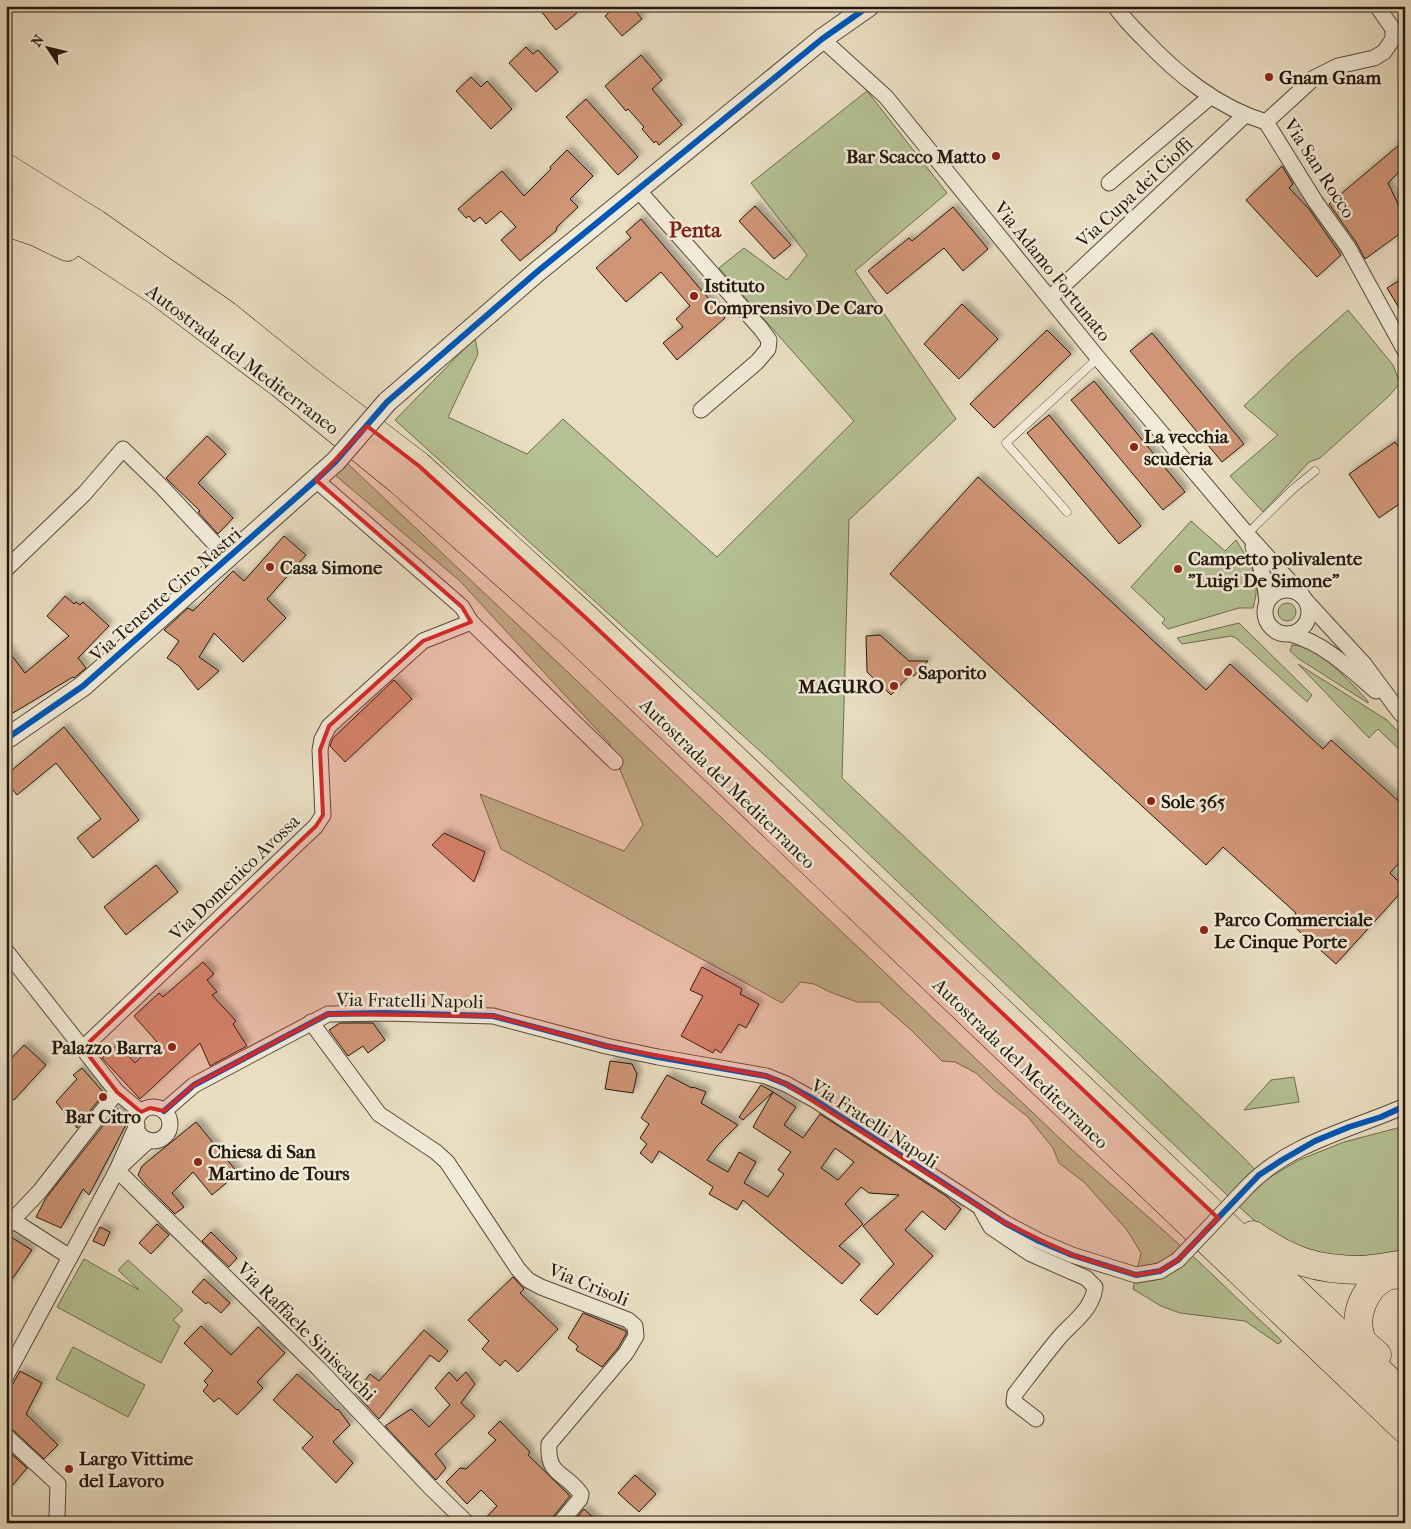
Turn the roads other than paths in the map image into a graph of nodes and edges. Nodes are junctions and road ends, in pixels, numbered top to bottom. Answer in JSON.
{"nodes":[{"id":1,"x":869,"y":6,"type":"edge"},
{"id":2,"x":1115,"y":6,"type":"edge"},
{"id":3,"x":1377,"y":6,"type":"edge"},
{"id":4,"x":822,"y":38,"type":"junction"},
{"id":5,"x":1210,"y":97,"type":"junction"},
{"id":6,"x":1244,"y":116,"type":"junction"},
{"id":7,"x":1266,"y":122,"type":"junction"},
{"id":8,"x":6,"y":154,"type":"edge"},
{"id":9,"x":6,"y":168,"type":"edge"},
{"id":10,"x":1109,"y":183,"type":"dead end"},
{"id":11,"x":638,"y":190,"type":"junction"},
{"id":12,"x":6,"y":191,"type":"edge"},
{"id":13,"x":6,"y":222,"type":"edge"},
{"id":14,"x":96,"y":224,"type":"junction"},
{"id":15,"x":1050,"y":298,"type":"junction"},
{"id":16,"x":1405,"y":351,"type":"edge"},
{"id":17,"x":1098,"y":358,"type":"junction"},
{"id":18,"x":701,"y":410,"type":"dead end"},
{"id":19,"x":1315,"y":471,"type":"dead end"},
{"id":20,"x":316,"y":480,"type":"junction"},
{"id":21,"x":400,"y":481,"type":"junction"},
{"id":22,"x":1067,"y":512,"type":"dead end"},
{"id":23,"x":1247,"y":534,"type":"junction"},
{"id":24,"x":228,"y":558,"type":"junction"},
{"id":25,"x":6,"y":569,"type":"edge"},
{"id":26,"x":1304,"y":598,"type":"junction"},
{"id":27,"x":1266,"y":602,"type":"junction"},
{"id":28,"x":471,"y":622,"type":"junction"},
{"id":29,"x":1291,"y":634,"type":"junction"},
{"id":30,"x":1403,"y":716,"type":"edge"},
{"id":31,"x":6,"y":739,"type":"edge"},
{"id":32,"x":615,"y":762,"type":"dead end"},
{"id":33,"x":6,"y":951,"type":"edge"},
{"id":34,"x":956,"y":969,"type":"junction"},
{"id":35,"x":311,"y":1022,"type":"junction"},
{"id":36,"x":84,"y":1048,"type":"junction"},
{"id":37,"x":117,"y":1092,"type":"junction"},
{"id":38,"x":1405,"y":1106,"type":"edge"},
{"id":39,"x":164,"y":1111,"type":"junction"},
{"id":40,"x":1405,"y":1112,"type":"edge"},
{"id":41,"x":1381,"y":1117,"type":"junction"},
{"id":42,"x":139,"y":1119,"type":"junction"},
{"id":43,"x":149,"y":1140,"type":"junction"},
{"id":44,"x":117,"y":1170,"type":"junction"},
{"id":45,"x":980,"y":1207,"type":"junction"},
{"id":46,"x":8,"y":1221,"type":"edge"},
{"id":47,"x":70,"y":1257,"type":"junction"},
{"id":48,"x":1405,"y":1264,"type":"edge"},
{"id":49,"x":1405,"y":1274,"type":"edge"},
{"id":50,"x":6,"y":1376,"type":"edge"},
{"id":51,"x":1405,"y":1382,"type":"edge"},
{"id":52,"x":1394,"y":1402,"type":"edge"},
{"id":53,"x":1036,"y":1419,"type":"dead end"},
{"id":54,"x":1405,"y":1429,"type":"edge"},
{"id":55,"x":6,"y":1436,"type":"edge"},
{"id":56,"x":1405,"y":1442,"type":"edge"},
{"id":57,"x":59,"y":1523,"type":"edge"},
{"id":58,"x":467,"y":1523,"type":"edge"},
{"id":59,"x":560,"y":1523,"type":"edge"}],
"edges":[{"from":1,"to":4,"type":"street","name":"Via Tenente Ciro Nastri"},
{"from":2,"to":5,"type":"street","name":"Via San Rocco"},
{"from":3,"to":7,"type":"street"},
{"from":4,"to":11,"type":"street","name":"Via Tenente Ciro Nastri"},
{"from":4,"to":15,"type":"street","name":"Via Adamo Fortunato"},
{"from":5,"to":6,"type":"street","name":"Via San Rocco"},
{"from":5,"to":10,"type":"street"},
{"from":6,"to":7,"type":"street","name":"Via San Rocco"},
{"from":6,"to":15,"type":"street","name":"Via Cupa dei Cioffi"},
{"from":7,"to":16,"type":"street","name":"Via San Rocco"},
{"from":8,"to":14,"type":"highway"},
{"from":9,"to":14,"type":"highway","name":"Autostrada del Mediterraneo"},
{"from":11,"to":18,"type":"street"},
{"from":11,"to":20,"type":"street","name":"Via Tenente Ciro Nastri","bridge":true},
{"from":12,"to":21,"type":"highway","name":"Autostrada del Mediterraneo"},
{"from":13,"to":21,"type":"highway"},
{"from":14,"to":34,"type":"highway","name":"Autostrada del Mediterraneo"},
{"from":15,"to":17,"type":"street","name":"Via Adamo Fortunato"},
{"from":17,"to":22,"type":"lane"},
{"from":17,"to":23,"type":"street","name":"Via Adamo Fortunato"},
{"from":19,"to":23,"type":"lane"},
{"from":20,"to":24,"type":"street","name":"Via Tenente Ciro Nastri"},
{"from":20,"to":28,"type":"street"},
{"from":21,"to":52,"type":"highway","name":"Autostrada del Mediterraneo"},
{"from":23,"to":26,"type":"street","name":"Via Adamo Fortunato"},
{"from":23,"to":27,"type":"street","name":"Via Adamo Fortunato"},
{"from":24,"to":25,"type":"street"},
{"from":24,"to":31,"type":"street","name":"Via Tenente Ciro Nastri"},
{"from":26,"to":27,"type":"street"},
{"from":26,"to":29,"type":"street"},
{"from":26,"to":30,"type":"street","name":"Via Adamo Fortunato"},
{"from":27,"to":29,"type":"street"},
{"from":28,"to":32,"type":"street"},
{"from":28,"to":36,"type":"street","name":"Via Domenico Avossa"},
{"from":29,"to":30,"type":"street","name":"Via Adamo Fortunato"},
{"from":33,"to":36,"type":"street"},
{"from":34,"to":48,"type":"highway"},
{"from":34,"to":52,"type":"highway","name":"Autostrada del Mediterraneo"},
{"from":35,"to":39,"type":"street","name":"Via Fratelli Napoli"},
{"from":35,"to":45,"type":"street","name":"Via Fratelli Napoli"},
{"from":35,"to":59,"type":"street","name":"Via Crisoli"},
{"from":36,"to":37,"type":"street"},
{"from":37,"to":42,"type":"street"},
{"from":37,"to":46,"type":"street"},
{"from":38,"to":41,"type":"street","name":"Via Fratelli Napoli"},
{"from":39,"to":42,"type":"street"},
{"from":39,"to":43,"type":"street"},
{"from":40,"to":41,"type":"street","name":"Via Fratelli Napoli"},
{"from":41,"to":45,"type":"street","name":"Via Fratelli Napoli","bridge":true},
{"from":42,"to":43,"type":"street"},
{"from":42,"to":44,"type":"street"},
{"from":43,"to":44,"type":"street"},
{"from":44,"to":47,"type":"street"},
{"from":44,"to":58,"type":"street","name":"Via Raffaele Siniscalchi"},
{"from":45,"to":53,"type":"street","name":"Via Fratelli Napoli"},
{"from":46,"to":47,"type":"street"},
{"from":47,"to":50,"type":"street"},
{"from":49,"to":51,"type":"highway"},
{"from":52,"to":54,"type":"highway","name":"Autostrada del Mediterraneo"},
{"from":52,"to":56,"type":"highway"},
{"from":55,"to":57,"type":"street"}]}
